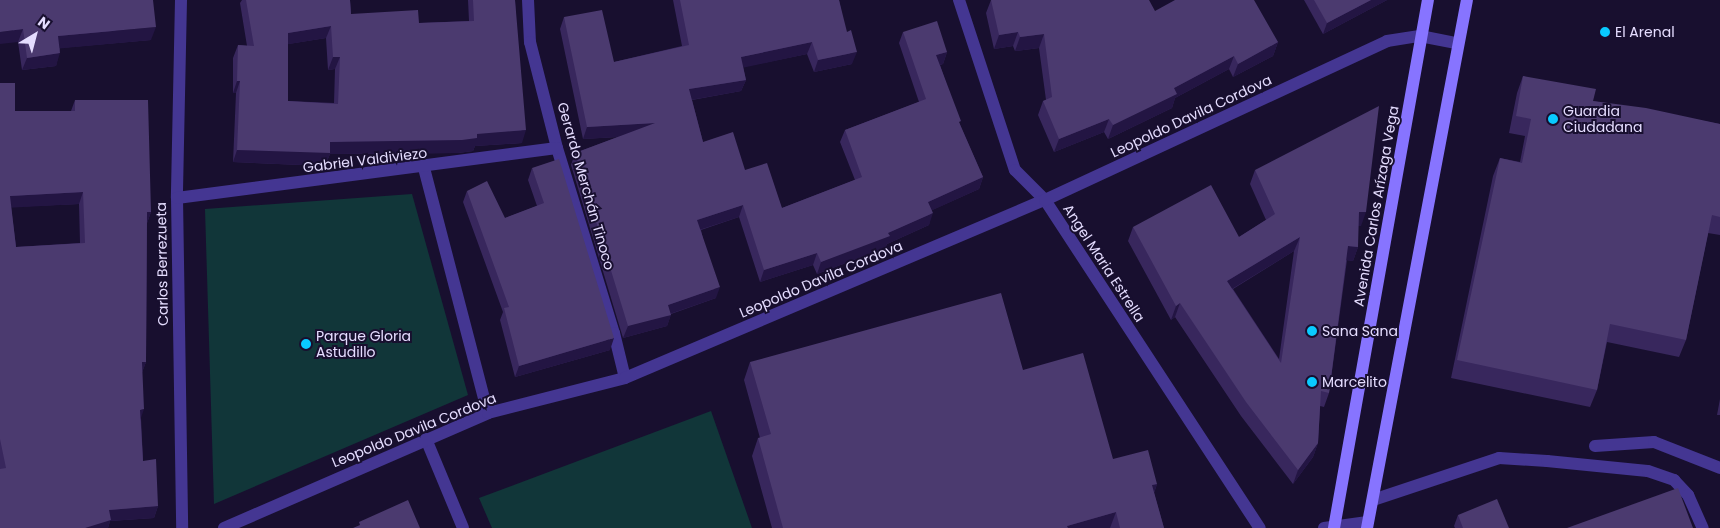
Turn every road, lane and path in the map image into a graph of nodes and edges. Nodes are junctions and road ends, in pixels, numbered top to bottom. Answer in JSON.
{"nodes":[{"id":1,"x":181,"y":0,"type":"edge"},
{"id":2,"x":528,"y":0,"type":"edge"},
{"id":3,"x":959,"y":0,"type":"edge"},
{"id":4,"x":1428,"y":0,"type":"edge"},
{"id":5,"x":1466,"y":0,"type":"edge"},
{"id":6,"x":1420,"y":36,"type":"junction"},
{"id":7,"x":1456,"y":43,"type":"junction"},
{"id":8,"x":557,"y":148,"type":"junction"},
{"id":9,"x":424,"y":168,"type":"junction"},
{"id":10,"x":177,"y":198,"type":"junction"},
{"id":11,"x":1045,"y":200,"type":"junction"},
{"id":12,"x":625,"y":378,"type":"junction"},
{"id":13,"x":488,"y":413,"type":"junction"},
{"id":14,"x":426,"y":439,"type":"junction"},
{"id":15,"x":1595,"y":446,"type":"dead end"},
{"id":16,"x":1720,"y":468,"type":"edge"},
{"id":17,"x":1373,"y":500,"type":"junction"},
{"id":18,"x":1368,"y":525,"type":"edge"},
{"id":19,"x":1330,"y":527,"type":"edge"},
{"id":20,"x":182,"y":528,"type":"edge"},
{"id":21,"x":224,"y":528,"type":"edge"},
{"id":22,"x":463,"y":528,"type":"edge"},
{"id":23,"x":1260,"y":528,"type":"edge"},
{"id":24,"x":1703,"y":528,"type":"edge"}],
"edges":[{"from":1,"to":10,"type":"street","name":"Carlos Berrezueta"},
{"from":2,"to":8,"type":"street","name":"Gerardo Merchán Tinoco"},
{"from":3,"to":11,"type":"street","name":"Angel Maria Estrella"},
{"from":4,"to":6,"type":"street","name":"Avenida Carlos Arízaga Vega"},
{"from":5,"to":7,"type":"street"},
{"from":6,"to":7,"type":"street"},
{"from":6,"to":11,"type":"street","name":"Leopoldo Davila Cordova"},
{"from":6,"to":19,"type":"street","name":"Avenida Carlos Arízaga Vega"},
{"from":7,"to":17,"type":"street"},
{"from":8,"to":9,"type":"street","name":"Gabriel Valdiviezo"},
{"from":8,"to":12,"type":"street","name":"Gerardo Merchán Tinoco"},
{"from":9,"to":10,"type":"street","name":"Gabriel Valdiviezo"},
{"from":9,"to":13,"type":"street"},
{"from":10,"to":20,"type":"street","name":"Carlos Berrezueta"},
{"from":11,"to":12,"type":"street","name":"Leopoldo Davila Cordova"},
{"from":11,"to":23,"type":"street","name":"Angel Maria Estrella"},
{"from":12,"to":13,"type":"street","name":"Leopoldo Davila Cordova"},
{"from":13,"to":14,"type":"street","name":"Leopoldo Davila Cordova"},
{"from":14,"to":21,"type":"street","name":"Leopoldo Davila Cordova"},
{"from":14,"to":22,"type":"street"},
{"from":15,"to":16,"type":"street"},
{"from":17,"to":18,"type":"street"},
{"from":17,"to":24,"type":"street"},
{"from":18,"to":19,"type":"street"}]}
